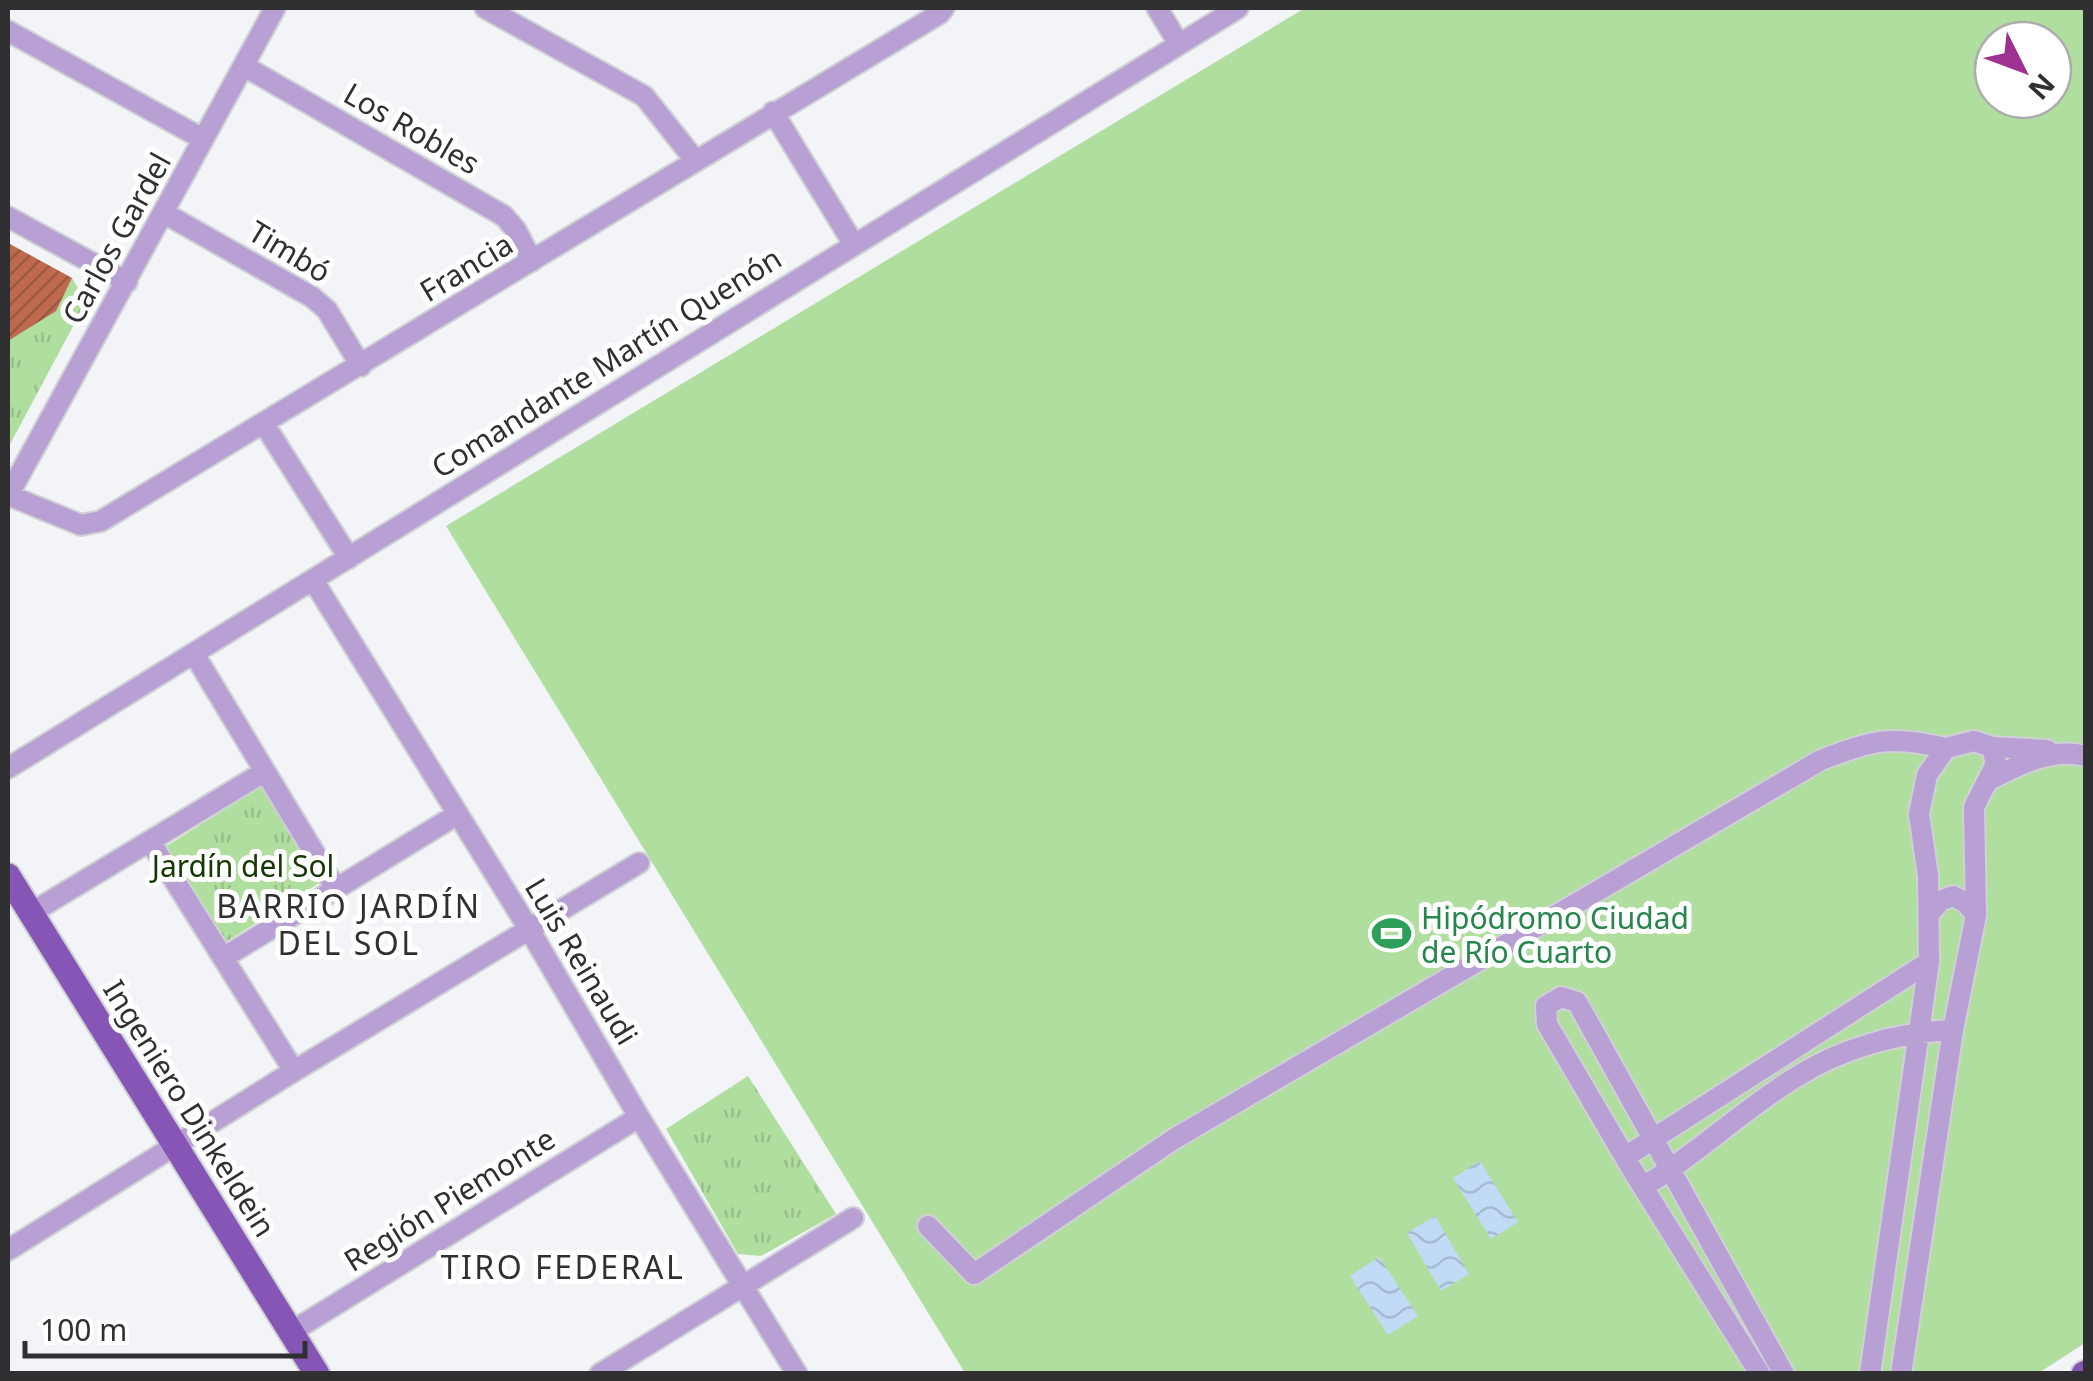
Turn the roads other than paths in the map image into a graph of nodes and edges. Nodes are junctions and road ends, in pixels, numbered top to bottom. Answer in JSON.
{"nodes":[{"id":1,"x":275,"y":8,"type":"edge"},
{"id":2,"x":485,"y":8,"type":"edge"},
{"id":3,"x":944,"y":8,"type":"edge"},
{"id":4,"x":1157,"y":8,"type":"edge"},
{"id":5,"x":1238,"y":8,"type":"edge"},
{"id":6,"x":8,"y":31,"type":"edge"},
{"id":7,"x":1179,"y":44,"type":"junction"},
{"id":8,"x":244,"y":66,"type":"junction"},
{"id":9,"x":773,"y":112,"type":"junction"},
{"id":10,"x":204,"y":139,"type":"junction"},
{"id":11,"x":695,"y":160,"type":"junction"},
{"id":12,"x":164,"y":213,"type":"junction"},
{"id":13,"x":8,"y":217,"type":"edge"},
{"id":14,"x":853,"y":243,"type":"junction"},
{"id":15,"x":532,"y":261,"type":"junction"},
{"id":16,"x":127,"y":282,"type":"junction"},
{"id":17,"x":361,"y":366,"type":"junction"},
{"id":18,"x":264,"y":424,"type":"junction"},
{"id":19,"x":8,"y":495,"type":"edge"},
{"id":20,"x":349,"y":558,"type":"junction"},
{"id":21,"x":313,"y":580,"type":"junction"},
{"id":22,"x":194,"y":654,"type":"junction"},
{"id":23,"x":1992,"y":747,"type":"junction"},
{"id":24,"x":1946,"y":748,"type":"junction"},
{"id":25,"x":2077,"y":754,"type":"edge"},
{"id":26,"x":8,"y":768,"type":"edge"},
{"id":27,"x":264,"y":772,"type":"junction"},
{"id":28,"x":1989,"y":780,"type":"junction"},
{"id":29,"x":458,"y":814,"type":"junction"},
{"id":30,"x":151,"y":843,"type":"junction"},
{"id":31,"x":638,"y":862,"type":"dead end"},
{"id":32,"x":8,"y":876,"type":"edge"},
{"id":33,"x":335,"y":887,"type":"junction"},
{"id":34,"x":31,"y":913,"type":"junction"},
{"id":35,"x":1930,"y":913,"type":"junction"},
{"id":36,"x":1976,"y":916,"type":"junction"},
{"id":37,"x":529,"y":929,"type":"junction"},
{"id":38,"x":223,"y":958,"type":"junction"},
{"id":39,"x":1929,"y":962,"type":"junction"},
{"id":40,"x":1953,"y":1030,"type":"junction"},
{"id":41,"x":1920,"y":1031,"type":"junction"},
{"id":42,"x":294,"y":1071,"type":"junction"},
{"id":43,"x":639,"y":1117,"type":"junction"},
{"id":44,"x":1656,"y":1138,"type":"junction"},
{"id":45,"x":174,"y":1146,"type":"junction"},
{"id":46,"x":1625,"y":1157,"type":"junction"},
{"id":47,"x":1672,"y":1170,"type":"junction"},
{"id":48,"x":1643,"y":1187,"type":"junction"},
{"id":49,"x":853,"y":1218,"type":"dead end"},
{"id":50,"x":928,"y":1226,"type":"dead end"},
{"id":51,"x":8,"y":1250,"type":"edge"},
{"id":52,"x":744,"y":1284,"type":"junction"},
{"id":53,"x":292,"y":1332,"type":"junction"},
{"id":54,"x":317,"y":1374,"type":"edge"},
{"id":55,"x":600,"y":1374,"type":"edge"},
{"id":56,"x":797,"y":1374,"type":"edge"},
{"id":57,"x":1760,"y":1374,"type":"edge"},
{"id":58,"x":1784,"y":1374,"type":"edge"},
{"id":59,"x":1870,"y":1374,"type":"edge"},
{"id":60,"x":1901,"y":1374,"type":"edge"}],
"edges":[{"from":1,"to":8,"type":"street","name":"Carlos Gardel"},
{"from":2,"to":11,"type":"street"},
{"from":3,"to":9,"type":"street","name":"Francia"},
{"from":4,"to":7,"type":"street"},
{"from":5,"to":7,"type":"street","name":"Comandante Martín Quenón"},
{"from":6,"to":10,"type":"street"},
{"from":7,"to":14,"type":"street","name":"Comandante Martín Quenón"},
{"from":8,"to":10,"type":"street","name":"Carlos Gardel"},
{"from":8,"to":15,"type":"street","name":"Los Robles"},
{"from":9,"to":11,"type":"street","name":"Francia"},
{"from":9,"to":14,"type":"street"},
{"from":10,"to":12,"type":"street","name":"Carlos Gardel"},
{"from":11,"to":15,"type":"street","name":"Francia"},
{"from":12,"to":16,"type":"street","name":"Carlos Gardel"},
{"from":12,"to":17,"type":"street","name":"Timbó"},
{"from":13,"to":16,"type":"street"},
{"from":14,"to":20,"type":"street","name":"Comandante Martín Quenón"},
{"from":15,"to":17,"type":"street","name":"Francia"},
{"from":16,"to":19,"type":"street","name":"Carlos Gardel"},
{"from":17,"to":18,"type":"street","name":"Francia"},
{"from":18,"to":19,"type":"street","name":"Francia"},
{"from":18,"to":20,"type":"street"},
{"from":20,"to":21,"type":"street","name":"Comandante Martín Quenón"},
{"from":21,"to":22,"type":"street","name":"Comandante Martín Quenón"},
{"from":21,"to":29,"type":"street","name":"Luis Reinaudi"},
{"from":22,"to":26,"type":"street","name":"Comandante Martín Quenón"},
{"from":22,"to":27,"type":"street"},
{"from":23,"to":24,"type":"street"},
{"from":23,"to":25,"type":"street"},
{"from":23,"to":28,"type":"street"},
{"from":24,"to":35,"type":"street"},
{"from":24,"to":50,"type":"street"},
{"from":25,"to":28,"type":"street"},
{"from":27,"to":30,"type":"street"},
{"from":27,"to":33,"type":"street"},
{"from":28,"to":36,"type":"street"},
{"from":29,"to":33,"type":"street"},
{"from":29,"to":37,"type":"street","name":"Luis Reinaudi"},
{"from":30,"to":34,"type":"street"},
{"from":30,"to":38,"type":"street"},
{"from":31,"to":37,"type":"street"},
{"from":32,"to":34,"type":"main road","name":"Ingeniero Dinkeldein"},
{"from":33,"to":38,"type":"street"},
{"from":34,"to":45,"type":"main road","name":"Ingeniero Dinkeldein"},
{"from":35,"to":36,"type":"street"},
{"from":35,"to":39,"type":"street"},
{"from":36,"to":40,"type":"street"},
{"from":37,"to":42,"type":"street"},
{"from":37,"to":43,"type":"street","name":"Luis Reinaudi"},
{"from":38,"to":42,"type":"street"},
{"from":39,"to":41,"type":"street"},
{"from":39,"to":44,"type":"street"},
{"from":40,"to":41,"type":"street"},
{"from":40,"to":60,"type":"street"},
{"from":41,"to":47,"type":"street"},
{"from":41,"to":59,"type":"street"},
{"from":42,"to":45,"type":"street"},
{"from":43,"to":52,"type":"street","name":"Luis Reinaudi"},
{"from":43,"to":53,"type":"street","name":"Región Piemonte"},
{"from":44,"to":46,"type":"street"},
{"from":44,"to":46,"type":"street"},
{"from":44,"to":47,"type":"street"},
{"from":45,"to":51,"type":"street"},
{"from":45,"to":53,"type":"main road","name":"Ingeniero Dinkeldein"},
{"from":46,"to":48,"type":"street"},
{"from":47,"to":48,"type":"street"},
{"from":47,"to":58,"type":"street"},
{"from":48,"to":57,"type":"street"},
{"from":49,"to":52,"type":"street"},
{"from":52,"to":55,"type":"street"},
{"from":52,"to":56,"type":"street","name":"Luis Reinaudi"},
{"from":53,"to":54,"type":"main road","name":"Ingeniero Dinkeldein"}]}
